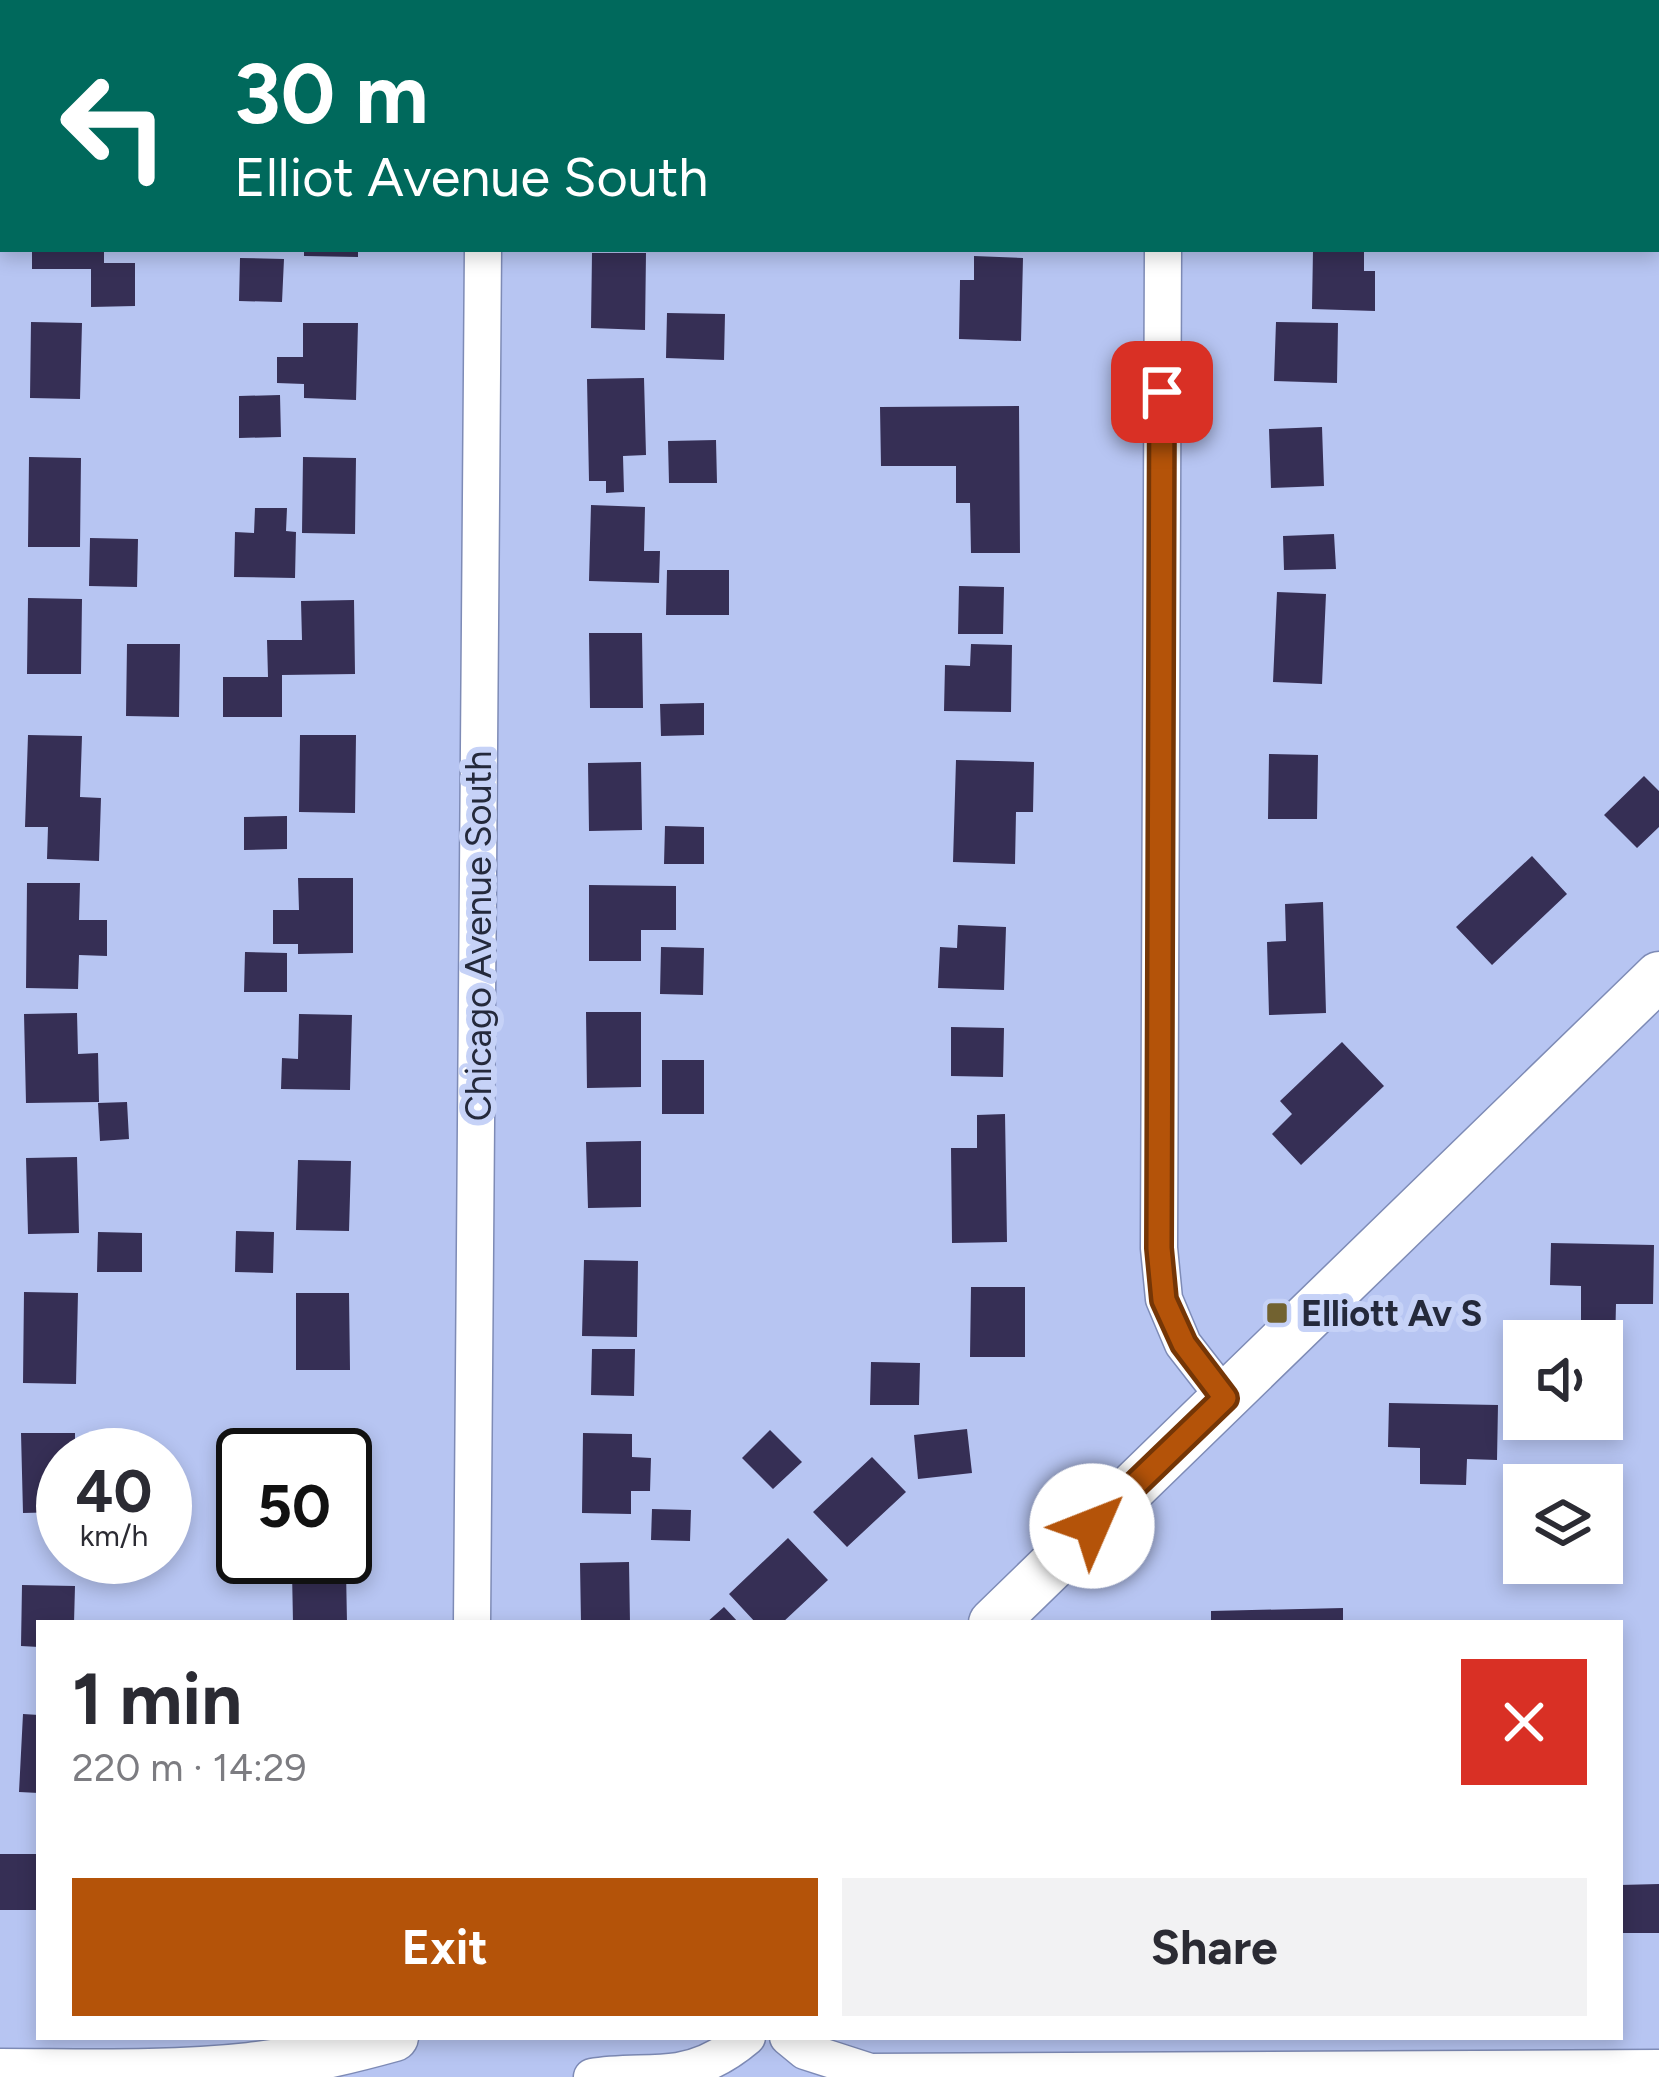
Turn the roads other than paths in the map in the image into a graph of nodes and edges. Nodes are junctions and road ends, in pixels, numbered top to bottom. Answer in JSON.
{"nodes":[{"id":1,"x":483,"y":252,"type":"edge"},
{"id":2,"x":1163,"y":252,"type":"edge"},
{"id":3,"x":1659,"y":976,"type":"edge"},
{"id":4,"x":1225,"y":1398,"type":"junction"},
{"id":5,"x":472,"y":1620,"type":"edge"},
{"id":6,"x":996,"y":1620,"type":"edge"},
{"id":7,"x":383,"y":2040,"type":"edge"},
{"id":8,"x":743,"y":2040,"type":"edge"},
{"id":9,"x":792,"y":2040,"type":"edge"},
{"id":10,"x":1659,"y":2068,"type":"edge"},
{"id":11,"x":0,"y":2072,"type":"edge"},
{"id":12,"x":1584,"y":2073,"type":"edge"},
{"id":13,"x":1021,"y":2074,"type":"edge"},
{"id":14,"x":592,"y":2077,"type":"edge"}],
"edges":[{"from":1,"to":5,"type":"street","name":"Chicago Avenue South"},
{"from":2,"to":4,"type":"street"},
{"from":3,"to":4,"type":"main road"},
{"from":4,"to":6,"type":"main road"},
{"from":7,"to":11,"type":"main road"},
{"from":8,"to":14,"type":"street"},
{"from":9,"to":13,"type":"street"},
{"from":10,"to":12,"type":"street"},
{"from":12,"to":13,"type":"street"}]}
